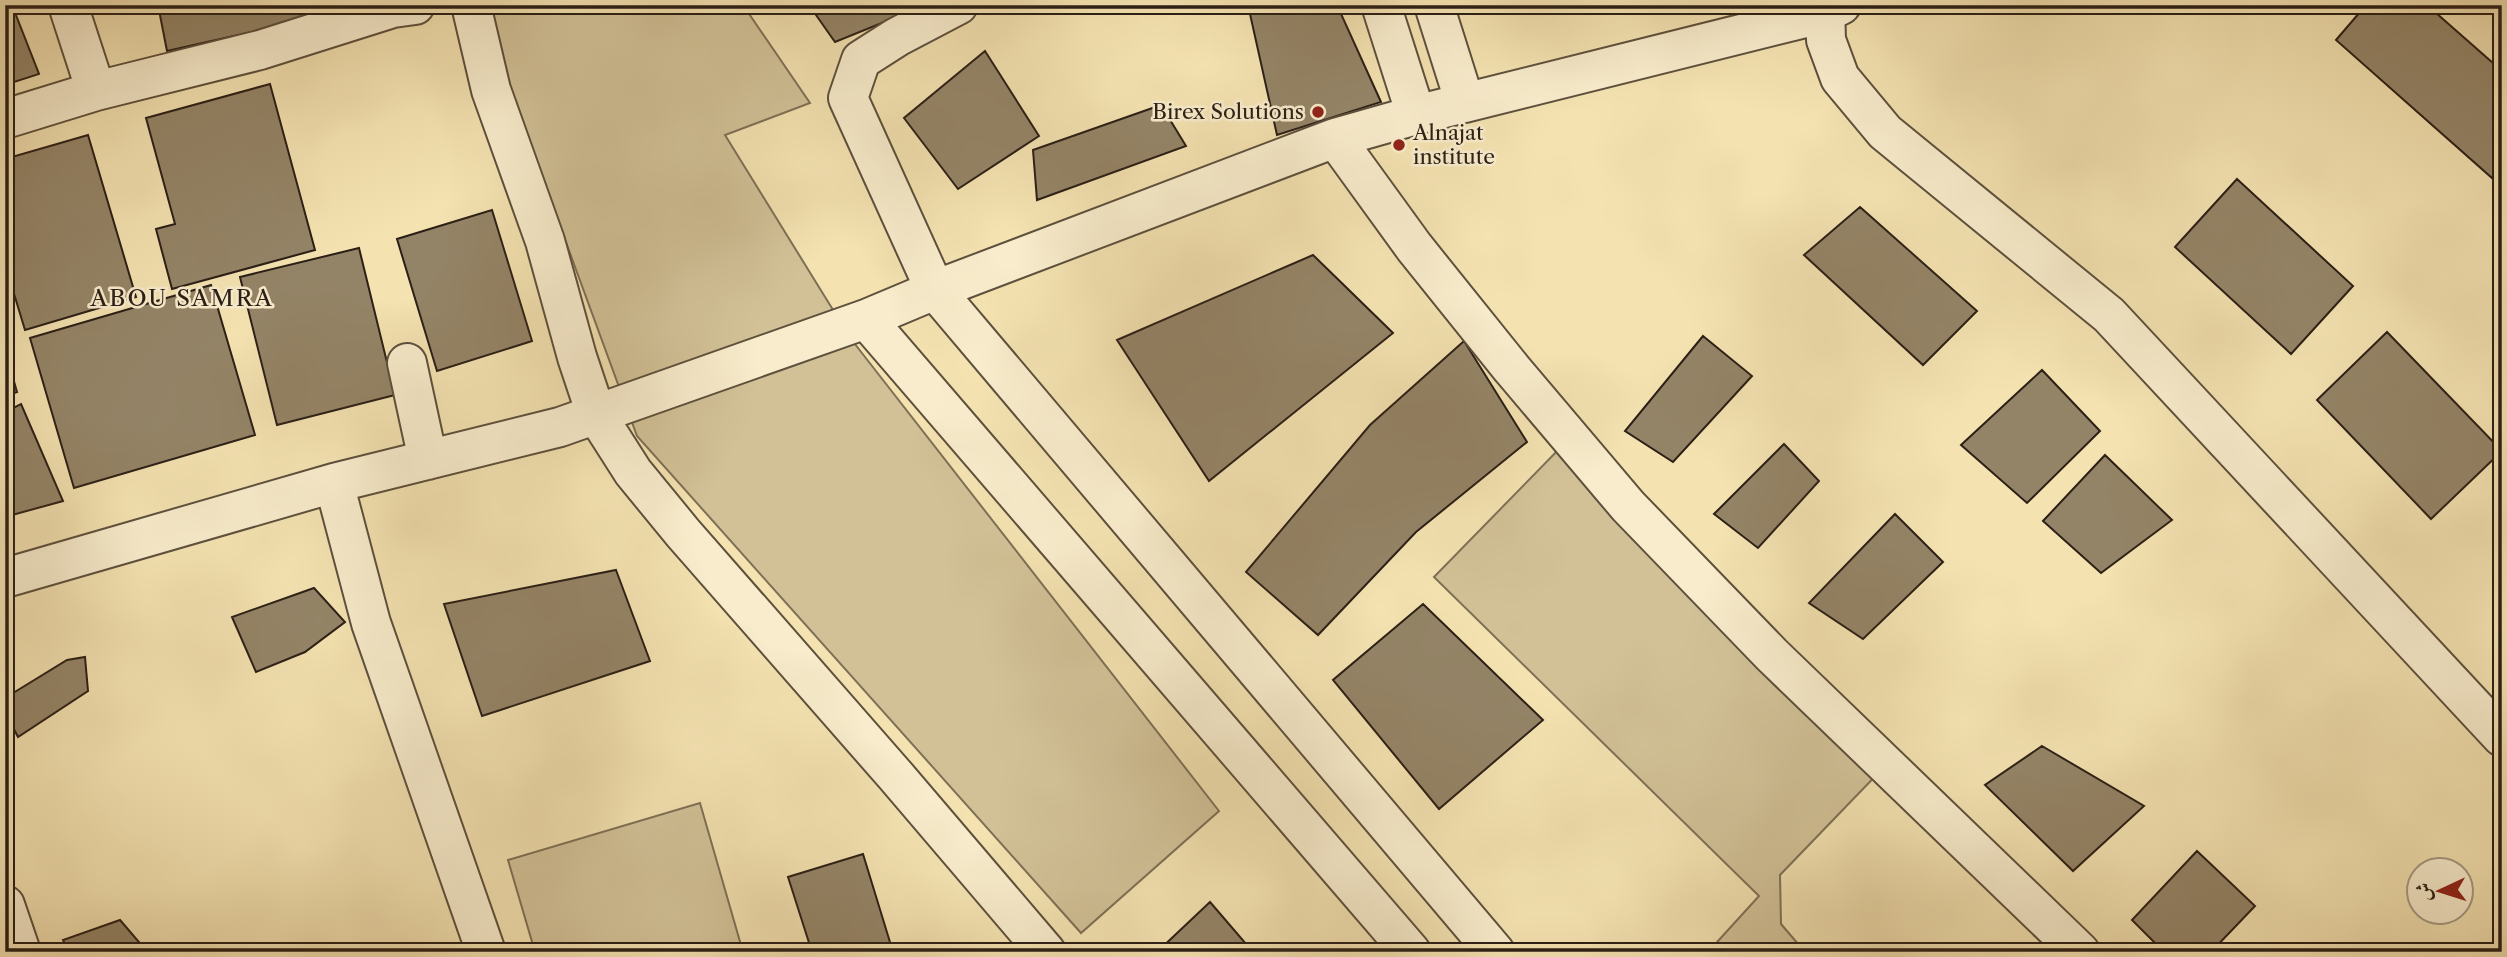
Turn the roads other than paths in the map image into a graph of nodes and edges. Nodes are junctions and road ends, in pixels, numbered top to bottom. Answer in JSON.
{"nodes":[{"id":1,"x":68,"y":5,"type":"edge"},
{"id":2,"x":415,"y":5,"type":"edge"},
{"id":3,"x":471,"y":5,"type":"edge"},
{"id":4,"x":958,"y":5,"type":"edge"},
{"id":5,"x":1381,"y":5,"type":"edge"},
{"id":6,"x":1434,"y":5,"type":"edge"},
{"id":7,"x":1831,"y":8,"type":"edge"},
{"id":8,"x":96,"y":91,"type":"junction"},
{"id":9,"x":1465,"y":103,"type":"junction"},
{"id":10,"x":1416,"y":115,"type":"junction"},
{"id":11,"x":5,"y":118,"type":"edge"},
{"id":12,"x":1335,"y":138,"type":"junction"},
{"id":13,"x":935,"y":290,"type":"junction"},
{"id":14,"x":866,"y":319,"type":"junction"},
{"id":15,"x":407,"y":363,"type":"dead end"},
{"id":16,"x":596,"y":414,"type":"junction"},
{"id":17,"x":428,"y":460,"type":"junction"},
{"id":18,"x":334,"y":483,"type":"junction"},
{"id":19,"x":5,"y":578,"type":"edge"},
{"id":20,"x":2502,"y":737,"type":"edge"},
{"id":21,"x":5,"y":905,"type":"edge"},
{"id":22,"x":20,"y":952,"type":"edge"},
{"id":23,"x":486,"y":952,"type":"edge"},
{"id":24,"x":1046,"y":952,"type":"edge"},
{"id":25,"x":1411,"y":952,"type":"edge"},
{"id":26,"x":1495,"y":952,"type":"edge"},
{"id":27,"x":2080,"y":952,"type":"edge"}],
"edges":[{"from":1,"to":8,"type":"street"},
{"from":2,"to":8,"type":"street"},
{"from":3,"to":16,"type":"street"},
{"from":4,"to":13,"type":"street"},
{"from":5,"to":10,"type":"street"},
{"from":6,"to":9,"type":"street"},
{"from":7,"to":9,"type":"street"},
{"from":7,"to":20,"type":"street"},
{"from":8,"to":11,"type":"street"},
{"from":9,"to":10,"type":"street"},
{"from":10,"to":12,"type":"street"},
{"from":12,"to":13,"type":"street"},
{"from":12,"to":27,"type":"street"},
{"from":13,"to":14,"type":"street"},
{"from":13,"to":26,"type":"street"},
{"from":14,"to":16,"type":"street"},
{"from":14,"to":25,"type":"street"},
{"from":15,"to":17,"type":"street"},
{"from":16,"to":17,"type":"street"},
{"from":16,"to":24,"type":"street"},
{"from":17,"to":18,"type":"street"},
{"from":18,"to":19,"type":"street"},
{"from":18,"to":23,"type":"street"},
{"from":21,"to":22,"type":"street"}]}
